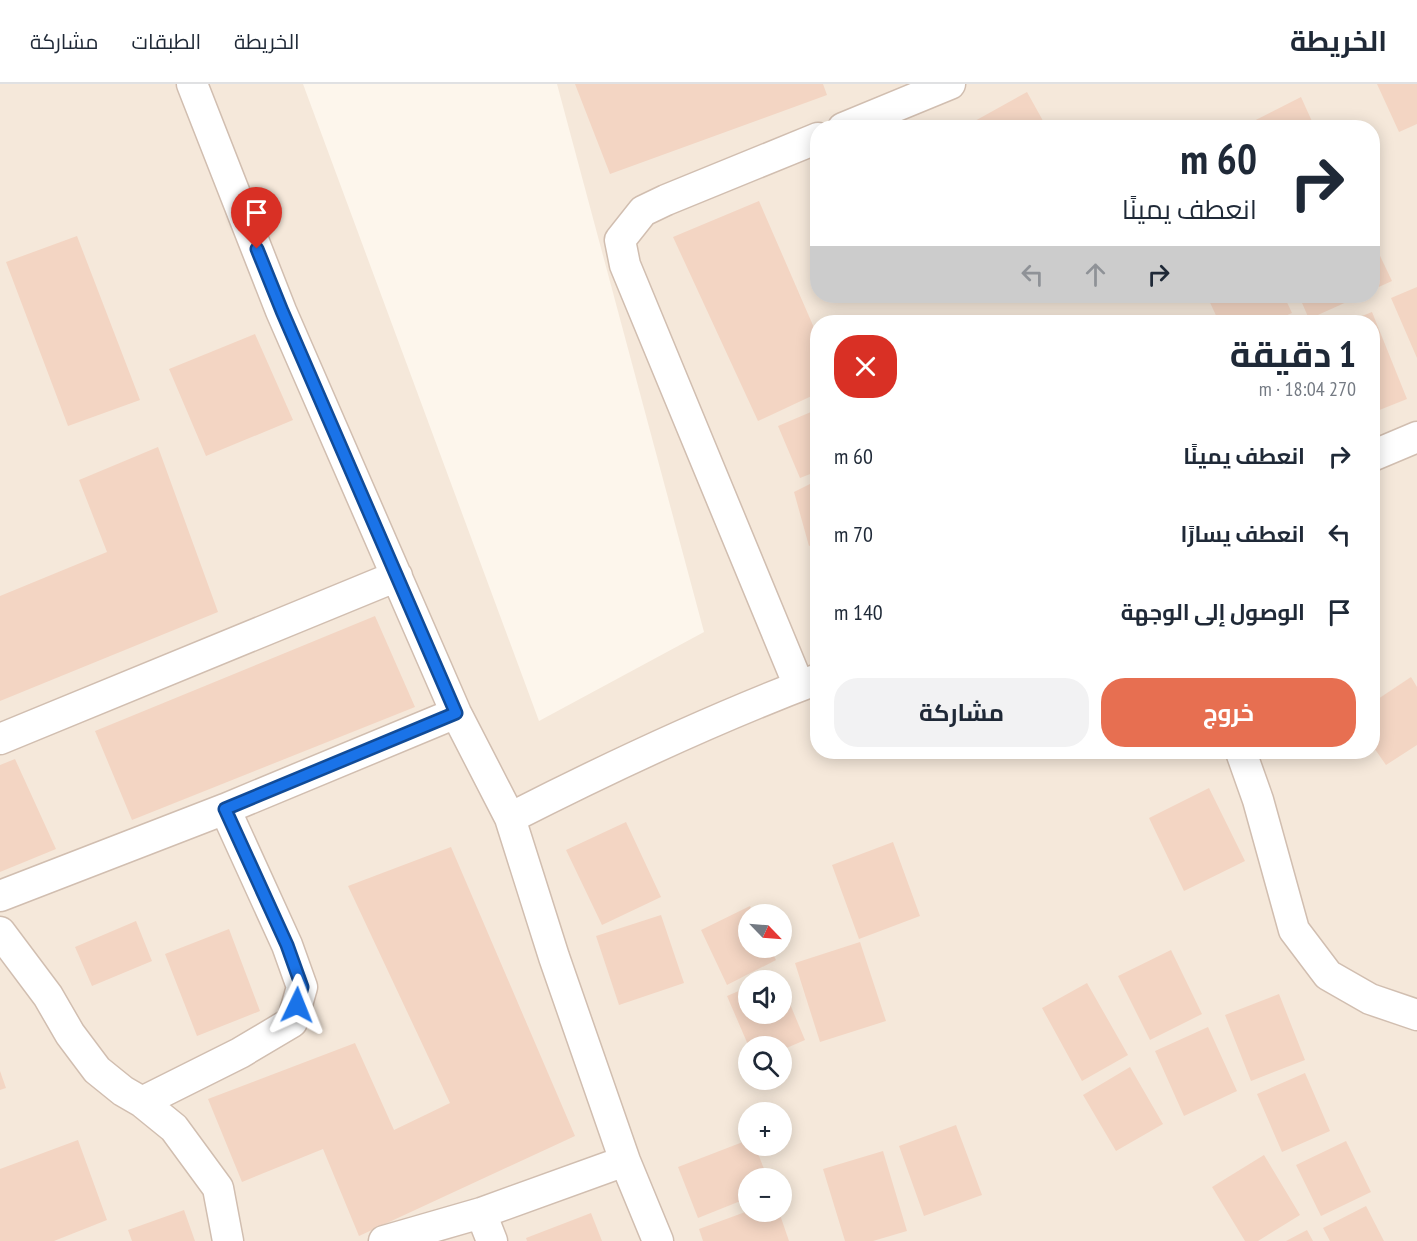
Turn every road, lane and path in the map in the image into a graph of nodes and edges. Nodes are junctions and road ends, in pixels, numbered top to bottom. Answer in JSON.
{"nodes":[{"id":1,"x":192,"y":84,"type":"edge"},
{"id":2,"x":950,"y":84,"type":"edge"},
{"id":3,"x":862,"y":120,"type":"edge"},
{"id":4,"x":810,"y":141,"type":"edge"},
{"id":5,"x":1417,"y":437,"type":"edge"},
{"id":6,"x":1380,"y":453,"type":"edge"},
{"id":7,"x":397,"y":576,"type":"junction"},
{"id":8,"x":808,"y":682,"type":"edge"},
{"id":9,"x":456,"y":713,"type":"junction"},
{"id":10,"x":0,"y":739,"type":"edge"},
{"id":11,"x":1243,"y":759,"type":"edge"},
{"id":12,"x":225,"y":809,"type":"junction"},
{"id":13,"x":510,"y":818,"type":"junction"},
{"id":14,"x":0,"y":896,"type":"edge"},
{"id":15,"x":0,"y":932,"type":"edge"},
{"id":16,"x":1417,"y":1015,"type":"edge"},
{"id":17,"x":142,"y":1102,"type":"junction"},
{"id":18,"x":625,"y":1161,"type":"junction"},
{"id":19,"x":481,"y":1213,"type":"junction"},
{"id":20,"x":228,"y":1241,"type":"edge"},
{"id":21,"x":384,"y":1241,"type":"edge"},
{"id":22,"x":492,"y":1241,"type":"edge"},
{"id":23,"x":658,"y":1241,"type":"edge"}],
"edges":[{"from":1,"to":7,"type":"street"},
{"from":2,"to":3,"type":"street"},
{"from":4,"to":8,"type":"street"},
{"from":5,"to":6,"type":"street"},
{"from":7,"to":9,"type":"street"},
{"from":7,"to":10,"type":"street"},
{"from":8,"to":13,"type":"street"},
{"from":9,"to":12,"type":"street"},
{"from":9,"to":13,"type":"street"},
{"from":11,"to":16,"type":"street"},
{"from":12,"to":14,"type":"street"},
{"from":12,"to":17,"type":"street"},
{"from":13,"to":18,"type":"street"},
{"from":15,"to":17,"type":"street"},
{"from":17,"to":20,"type":"street"},
{"from":18,"to":19,"type":"street"},
{"from":18,"to":23,"type":"street"},
{"from":19,"to":21,"type":"street"},
{"from":19,"to":22,"type":"street"}]}
